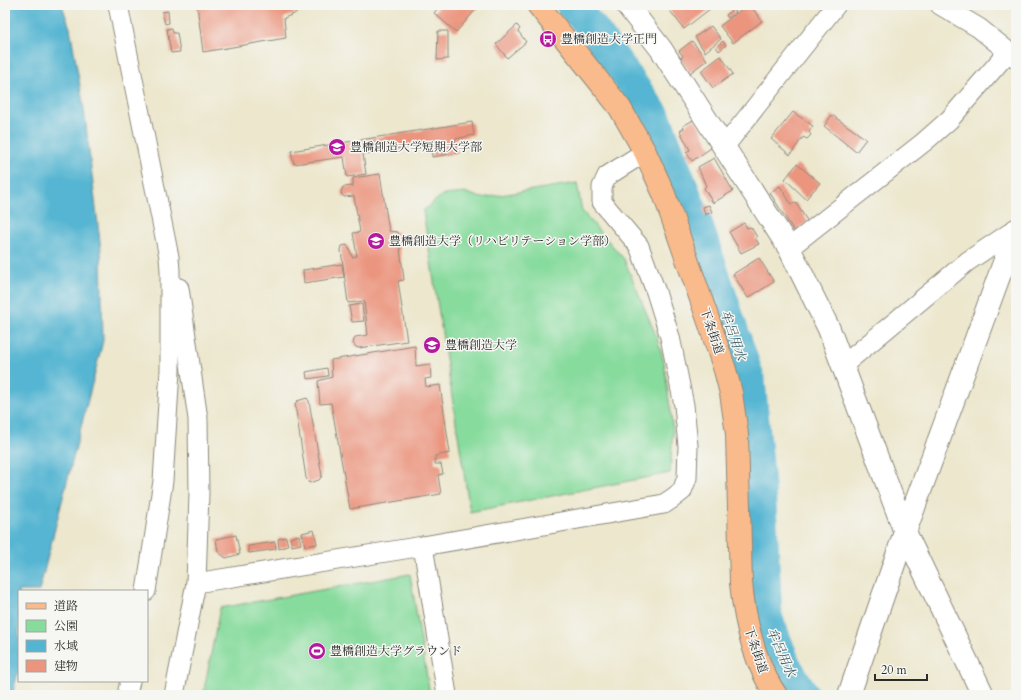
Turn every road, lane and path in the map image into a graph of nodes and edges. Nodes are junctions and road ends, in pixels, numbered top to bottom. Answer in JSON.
{"nodes":[{"id":1,"x":118,"y":5,"type":"edge"},
{"id":2,"x":538,"y":5,"type":"edge"},
{"id":3,"x":627,"y":5,"type":"edge"},
{"id":4,"x":836,"y":5,"type":"edge"},
{"id":5,"x":940,"y":5,"type":"edge"},
{"id":6,"x":1012,"y":55,"type":"edge"},
{"id":7,"x":724,"y":147,"type":"junction"},
{"id":8,"x":645,"y":152,"type":"junction"},
{"id":9,"x":1016,"y":230,"type":"edge"},
{"id":10,"x":789,"y":248,"type":"junction"},
{"id":11,"x":170,"y":271,"type":"junction"},
{"id":12,"x":842,"y":366,"type":"junction"},
{"id":13,"x":905,"y":532,"type":"junction"},
{"id":14,"x":423,"y":546,"type":"junction"},
{"id":15,"x":196,"y":583,"type":"junction"},
{"id":16,"x":146,"y":590,"type":"edge"},
{"id":17,"x":130,"y":682,"type":"edge"},
{"id":18,"x":127,"y":695,"type":"edge"},
{"id":19,"x":174,"y":695,"type":"edge"},
{"id":20,"x":447,"y":695,"type":"edge"},
{"id":21,"x":776,"y":695,"type":"edge"},
{"id":22,"x":850,"y":695,"type":"edge"},
{"id":23,"x":983,"y":695,"type":"edge"}],
"edges":[{"from":1,"to":11,"type":"street"},
{"from":2,"to":8,"type":"main road","name":"下条街道"},
{"from":3,"to":7,"type":"street"},
{"from":4,"to":7,"type":"street"},
{"from":5,"to":6,"type":"street"},
{"from":6,"to":10,"type":"street"},
{"from":7,"to":10,"type":"street"},
{"from":8,"to":14,"type":"street"},
{"from":8,"to":21,"type":"main road","name":"下条街道"},
{"from":9,"to":12,"type":"street"},
{"from":9,"to":13,"type":"street"},
{"from":10,"to":12,"type":"street"},
{"from":11,"to":15,"type":"street"},
{"from":11,"to":16,"type":"street"},
{"from":12,"to":13,"type":"street"},
{"from":13,"to":22,"type":"street"},
{"from":13,"to":23,"type":"street"},
{"from":14,"to":15,"type":"street"},
{"from":14,"to":20,"type":"street"},
{"from":15,"to":19,"type":"street"},
{"from":17,"to":18,"type":"street"}]}
